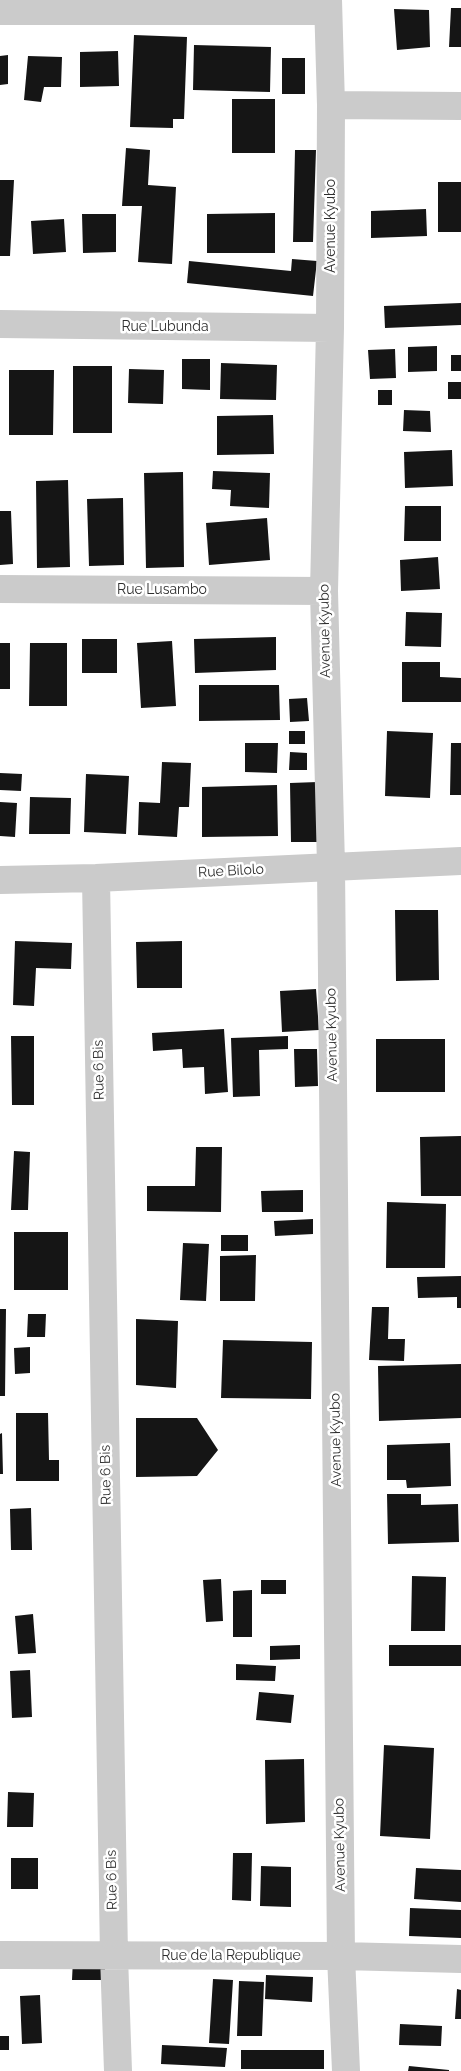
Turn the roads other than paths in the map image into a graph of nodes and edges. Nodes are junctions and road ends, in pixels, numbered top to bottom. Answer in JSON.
{"nodes":[{"id":1,"x":328,"y":6,"type":"edge"},
{"id":2,"x":0,"y":11,"type":"edge"},
{"id":3,"x":331,"y":105,"type":"junction"},
{"id":4,"x":461,"y":106,"type":"edge"},
{"id":5,"x":0,"y":324,"type":"edge"},
{"id":6,"x":330,"y":328,"type":"junction"},
{"id":7,"x":0,"y":589,"type":"edge"},
{"id":8,"x":324,"y":591,"type":"junction"},
{"id":9,"x":461,"y":861,"type":"edge"},
{"id":10,"x":331,"y":866,"type":"junction"},
{"id":11,"x":96,"y":878,"type":"junction"},
{"id":12,"x":0,"y":880,"type":"edge"},
{"id":13,"x":0,"y":1955,"type":"edge"},
{"id":14,"x":114,"y":1956,"type":"junction"},
{"id":15,"x":341,"y":1956,"type":"junction"},
{"id":16,"x":461,"y":1959,"type":"edge"},
{"id":17,"x":118,"y":2071,"type":"edge"},
{"id":18,"x":346,"y":2071,"type":"edge"}],
"edges":[{"from":1,"to":2,"type":"street"},
{"from":1,"to":3,"type":"street","name":"Avenue Kyubo"},
{"from":3,"to":4,"type":"street"},
{"from":3,"to":6,"type":"street","name":"Avenue Kyubo"},
{"from":5,"to":6,"type":"street","name":"Rue Lubunda"},
{"from":6,"to":8,"type":"street","name":"Avenue Kyubo"},
{"from":7,"to":8,"type":"street","name":"Rue Lusambo"},
{"from":8,"to":10,"type":"street","name":"Avenue Kyubo"},
{"from":9,"to":10,"type":"street","name":"Rue Bilolo"},
{"from":10,"to":11,"type":"street","name":"Rue Bilolo"},
{"from":10,"to":15,"type":"street","name":"Avenue Kyubo"},
{"from":11,"to":12,"type":"street","name":"Rue Bilolo"},
{"from":11,"to":14,"type":"street","name":"Rue 6 Bis"},
{"from":13,"to":14,"type":"street","name":"Rue de la Republique"},
{"from":14,"to":15,"type":"street","name":"Rue de la Republique"},
{"from":14,"to":17,"type":"street","name":"Rue 6 Bis"},
{"from":15,"to":16,"type":"street","name":"Rue de la Republique"},
{"from":15,"to":18,"type":"street","name":"Avenue Kyubo"}]}
